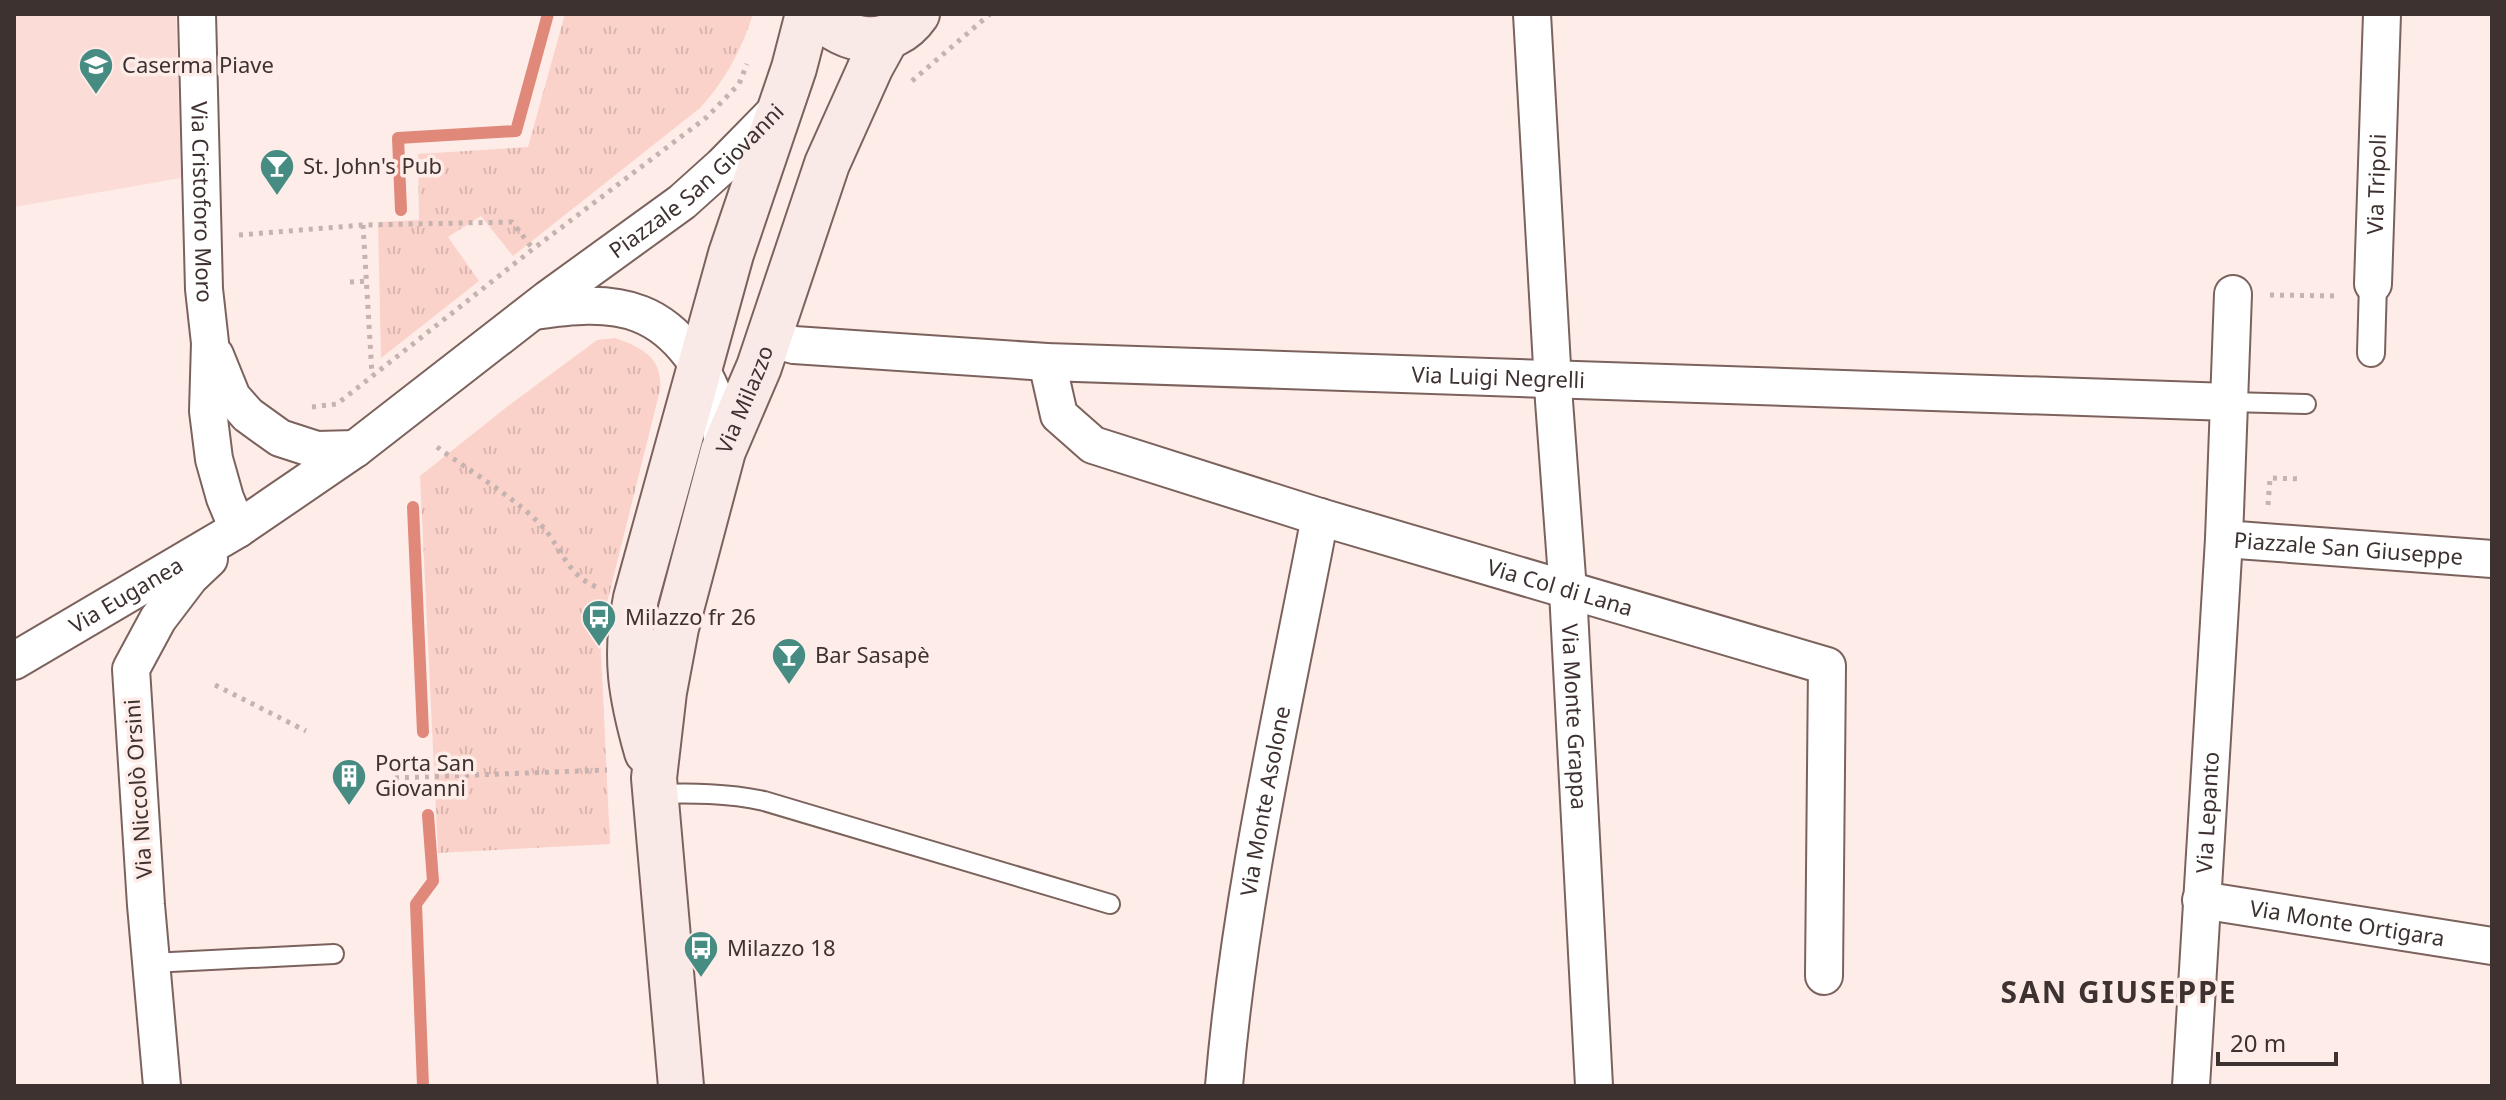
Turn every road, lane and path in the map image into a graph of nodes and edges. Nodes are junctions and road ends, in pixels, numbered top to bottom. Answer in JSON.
{"nodes":[{"id":1,"x":197,"y":14,"type":"edge"},
{"id":2,"x":808,"y":14,"type":"edge"},
{"id":3,"x":819,"y":14,"type":"edge"},
{"id":4,"x":990,"y":14,"type":"edge"},
{"id":5,"x":1532,"y":14,"type":"edge"},
{"id":6,"x":2382,"y":14,"type":"edge"},
{"id":7,"x":902,"y":26,"type":"edge"},
{"id":8,"x":750,"y":56,"type":"dead end"},
{"id":9,"x":904,"y":94,"type":"dead end"},
{"id":10,"x":780,"y":107,"type":"junction"},
{"id":11,"x":363,"y":225,"type":"junction"},
{"id":12,"x":202,"y":231,"type":"junction"},
{"id":13,"x":533,"y":249,"type":"junction"},
{"id":14,"x":367,"y":281,"type":"junction"},
{"id":15,"x":350,"y":282,"type":"dead end"},
{"id":16,"x":2373,"y":290,"type":"junction"},
{"id":17,"x":2233,"y":294,"type":"joint"},
{"id":18,"x":533,"y":311,"type":"junction"},
{"id":19,"x":768,"y":338,"type":"junction"},
{"id":20,"x":210,"y":343,"type":"junction"},
{"id":21,"x":2371,"y":353,"type":"dead end"},
{"id":22,"x":1047,"y":362,"type":"junction"},
{"id":23,"x":699,"y":367,"type":"junction"},
{"id":24,"x":372,"y":375,"type":"junction"},
{"id":25,"x":1553,"y":379,"type":"junction"},
{"id":26,"x":2229,"y":402,"type":"junction"},
{"id":27,"x":2306,"y":404,"type":"dead end"},
{"id":28,"x":311,"y":407,"type":"dead end"},
{"id":29,"x":437,"y":447,"type":"dead end"},
{"id":30,"x":355,"y":449,"type":"junction"},
{"id":31,"x":723,"y":451,"type":"junction"},
{"id":32,"x":2302,"y":479,"type":"dead end"},
{"id":33,"x":1320,"y":517,"type":"junction"},
{"id":34,"x":2267,"y":518,"type":"dead end"},
{"id":35,"x":238,"y":529,"type":"junction"},
{"id":36,"x":2224,"y":539,"type":"junction"},
{"id":37,"x":2486,"y":559,"type":"edge"},
{"id":38,"x":1568,"y":591,"type":"junction"},
{"id":39,"x":636,"y":598,"type":"junction"},
{"id":40,"x":14,"y":661,"type":"edge"},
{"id":41,"x":215,"y":685,"type":"dead end"},
{"id":42,"x":306,"y":731,"type":"dead end"},
{"id":43,"x":607,"y":770,"type":"dead end"},
{"id":44,"x":395,"y":778,"type":"dead end"},
{"id":45,"x":654,"y":786,"type":"junction"},
{"id":46,"x":2201,"y":900,"type":"junction"},
{"id":47,"x":1110,"y":904,"type":"dead end"},
{"id":48,"x":2492,"y":946,"type":"edge"},
{"id":49,"x":334,"y":954,"type":"dead end"},
{"id":50,"x":151,"y":963,"type":"junction"},
{"id":51,"x":1824,"y":976,"type":"dead end"},
{"id":52,"x":162,"y":1086,"type":"edge"},
{"id":53,"x":681,"y":1086,"type":"edge"},
{"id":54,"x":1224,"y":1086,"type":"edge"},
{"id":55,"x":1594,"y":1086,"type":"edge"},
{"id":56,"x":2191,"y":1086,"type":"edge"}],
"edges":[{"from":1,"to":12,"type":"street","name":"Via Cristoforo Moro"},
{"from":2,"to":10,"type":"main road","name":"Piazzale San Giovanni"},
{"from":3,"to":7,"type":"main road"},
{"from":4,"to":9,"type":"path"},
{"from":5,"to":25,"type":"street","name":"Via Monte Grappa"},
{"from":6,"to":16,"type":"street","name":"Via Tripoli"},
{"from":7,"to":19,"type":"main road","name":"Via Milazzo"},
{"from":8,"to":13,"type":"path"},
{"from":10,"to":18,"type":"street","name":"Piazzale San Giovanni"},
{"from":10,"to":23,"type":"main road","name":"Via Milazzo"},
{"from":11,"to":12,"type":"path"},
{"from":11,"to":13,"type":"path"},
{"from":11,"to":14,"type":"path"},
{"from":12,"to":20,"type":"street","name":"Via Cristoforo Moro"},
{"from":13,"to":24,"type":"path"},
{"from":14,"to":15,"type":"path"},
{"from":14,"to":24,"type":"path"},
{"from":16,"to":17,"type":"path"},
{"from":16,"to":21,"type":"street","name":"Via Tripoli"},
{"from":17,"to":26,"type":"street","name":"Piazzale San Giuseppe"},
{"from":18,"to":23,"type":"street"},
{"from":18,"to":30,"type":"street","name":"Piazzale San Giovanni"},
{"from":19,"to":22,"type":"street","name":"Via Luigi Negrelli"},
{"from":19,"to":31,"type":"main road","name":"Via Milazzo"},
{"from":20,"to":30,"type":"street","name":"Via Cristoforo Moro"},
{"from":20,"to":35,"type":"street","name":"Via Cristoforo Moro"},
{"from":22,"to":25,"type":"street","name":"Via Luigi Negrelli"},
{"from":22,"to":33,"type":"street","name":"Via Col di Lana"},
{"from":23,"to":31,"type":"street"},
{"from":23,"to":39,"type":"main road","name":"Via Milazzo"},
{"from":24,"to":28,"type":"path"},
{"from":25,"to":26,"type":"street","name":"Via Luigi Negrelli"},
{"from":25,"to":38,"type":"street","name":"Via Monte Grappa"},
{"from":26,"to":27,"type":"lane"},
{"from":26,"to":36,"type":"street","name":"Piazzale San Giuseppe"},
{"from":29,"to":39,"type":"path"},
{"from":30,"to":35,"type":"street","name":"Piazzale San Giovanni"},
{"from":31,"to":45,"type":"main road","name":"Via Milazzo"},
{"from":32,"to":34,"type":"path"},
{"from":33,"to":38,"type":"street","name":"Via Col di Lana"},
{"from":33,"to":54,"type":"street","name":"Via Monte Asolone"},
{"from":35,"to":40,"type":"street","name":"Via Euganea"},
{"from":35,"to":50,"type":"street","name":"Via Niccolò Orsini"},
{"from":36,"to":37,"type":"street","name":"Piazzale San Giuseppe"},
{"from":36,"to":46,"type":"street","name":"Via Lepanto"},
{"from":38,"to":51,"type":"street","name":"Via Col di Lana"},
{"from":38,"to":55,"type":"street","name":"Via Monte Grappa"},
{"from":39,"to":45,"type":"main road","name":"Via Milazzo"},
{"from":41,"to":42,"type":"path"},
{"from":43,"to":44,"type":"path"},
{"from":45,"to":47,"type":"lane"},
{"from":45,"to":53,"type":"main road","name":"Via Milazzo"},
{"from":46,"to":48,"type":"street","name":"Via Monte Ortigara"},
{"from":46,"to":56,"type":"street","name":"Via Lepanto"},
{"from":49,"to":50,"type":"lane"},
{"from":50,"to":52,"type":"street","name":"Via Niccolò Orsini"}]}
